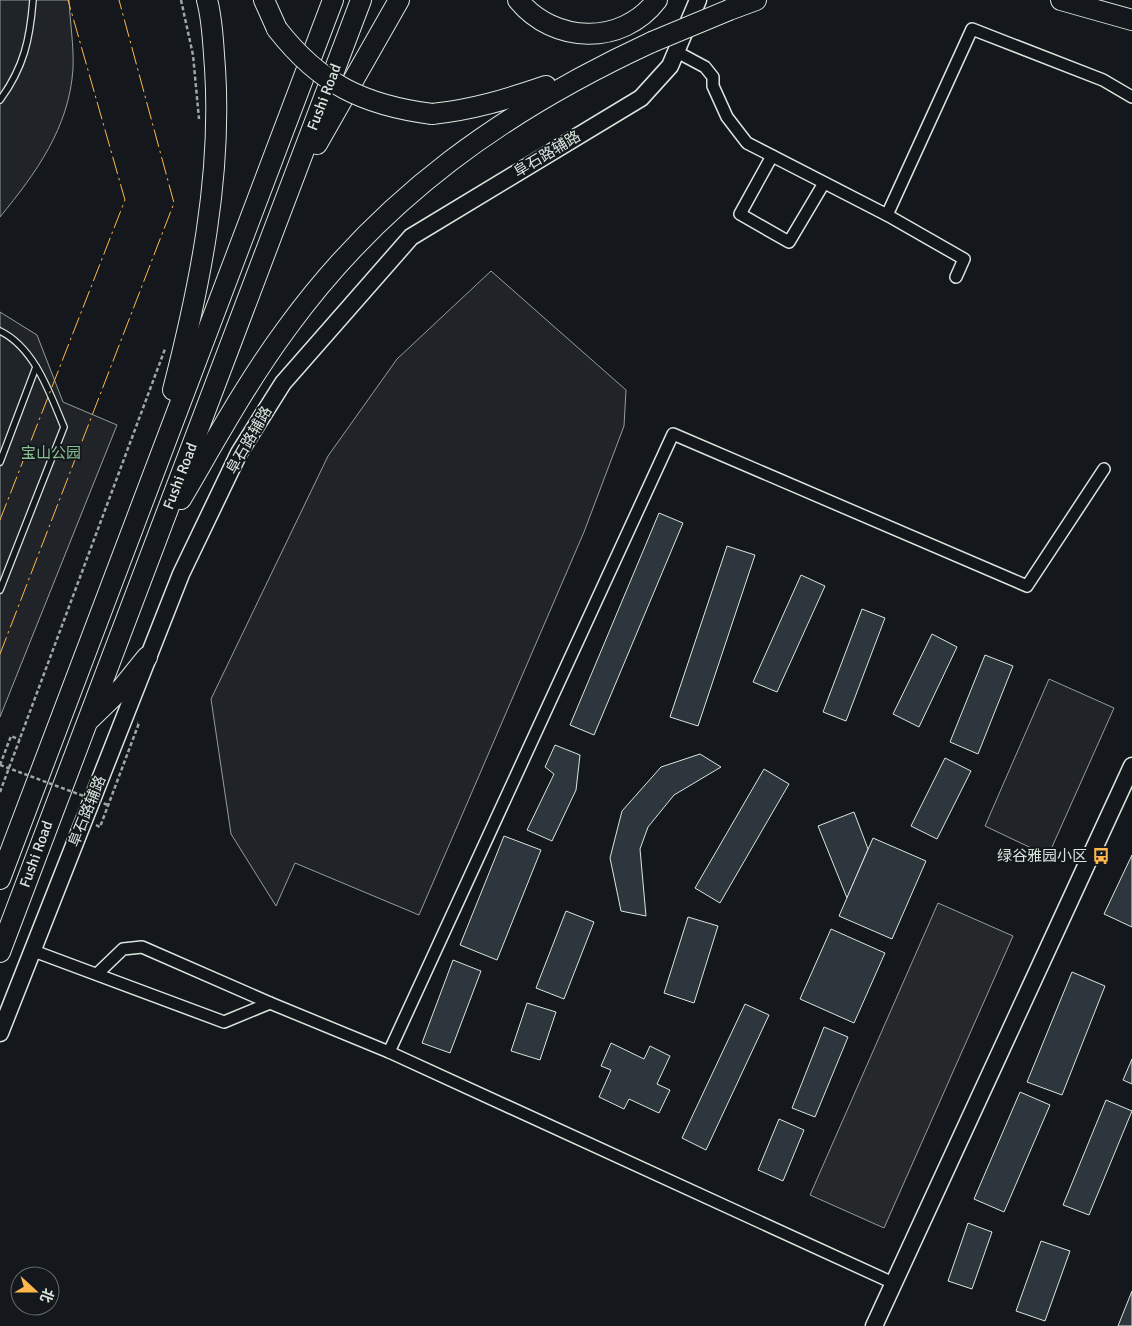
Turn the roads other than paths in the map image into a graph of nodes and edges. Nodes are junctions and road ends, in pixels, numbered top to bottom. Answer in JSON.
{"nodes":[{"id":1,"x":33,"y":0,"type":"edge"},
{"id":2,"x":264,"y":0,"type":"edge"},
{"id":3,"x":333,"y":0,"type":"edge"},
{"id":4,"x":361,"y":0,"type":"edge"},
{"id":5,"x":399,"y":0,"type":"edge"},
{"id":6,"x":518,"y":0,"type":"edge"},
{"id":7,"x":657,"y":0,"type":"edge"},
{"id":8,"x":698,"y":0,"type":"edge"},
{"id":9,"x":756,"y":0,"type":"edge"},
{"id":10,"x":1060,"y":0,"type":"edge"},
{"id":11,"x":1093,"y":0,"type":"edge"},
{"id":12,"x":210,"y":6,"type":"edge"},
{"id":13,"x":1132,"y":15,"type":"edge"},
{"id":14,"x":1132,"y":20,"type":"edge"},
{"id":15,"x":677,"y":52,"type":"junction"},
{"id":16,"x":592,"y":70,"type":"junction"},
{"id":17,"x":1132,"y":97,"type":"edge"},
{"id":18,"x":0,"y":100,"type":"edge"},
{"id":19,"x":772,"y":156,"type":"junction"},
{"id":20,"x":824,"y":183,"type":"junction"},
{"id":21,"x":286,"y":198,"type":"junction"},
{"id":22,"x":887,"y":215,"type":"junction"},
{"id":23,"x":956,"y":277,"type":"dead end"},
{"id":24,"x":0,"y":330,"type":"edge"},
{"id":25,"x":36,"y":367,"type":"junction"},
{"id":26,"x":0,"y":462,"type":"edge"},
{"id":27,"x":1104,"y":469,"type":"dead end"},
{"id":28,"x":147,"y":489,"type":"junction"},
{"id":29,"x":152,"y":548,"type":"junction"},
{"id":30,"x":0,"y":590,"type":"edge"},
{"id":31,"x":147,"y":656,"type":"junction"},
{"id":32,"x":85,"y":724,"type":"junction"},
{"id":33,"x":1132,"y":766,"type":"edge"},
{"id":34,"x":0,"y":880,"type":"edge"},
{"id":35,"x":31,"y":950,"type":"junction"},
{"id":36,"x":0,"y":952,"type":"edge"},
{"id":37,"x":97,"y":974,"type":"junction"},
{"id":38,"x":270,"y":1003,"type":"junction"},
{"id":39,"x":0,"y":1034,"type":"edge"},
{"id":40,"x":389,"y":1052,"type":"junction"},
{"id":41,"x":894,"y":1283,"type":"junction"},
{"id":42,"x":874,"y":1326,"type":"edge"}],
"edges":[{"from":1,"to":18,"type":"lane"},
{"from":2,"to":16,"type":"highway","bridge":true},
{"from":3,"to":28,"type":"highway","name":"Fushi Road"},
{"from":4,"to":21,"type":"highway","name":"Fushi Road"},
{"from":5,"to":21,"type":"highway"},
{"from":6,"to":7,"type":"highway"},
{"from":8,"to":15,"type":"main road","name":"阜石路辅路"},
{"from":9,"to":16,"type":"highway","bridge":true},
{"from":10,"to":14,"type":"highway"},
{"from":11,"to":13,"type":"highway"},
{"from":12,"to":28,"type":"highway"},
{"from":15,"to":19,"type":"street"},
{"from":15,"to":31,"type":"main road","name":"阜石路辅路"},
{"from":16,"to":29,"type":"highway"},
{"from":17,"to":22,"type":"street"},
{"from":19,"to":20,"type":"street"},
{"from":19,"to":20,"type":"street"},
{"from":20,"to":22,"type":"street"},
{"from":21,"to":29,"type":"highway","name":"Fushi Road"},
{"from":22,"to":23,"type":"street"},
{"from":24,"to":25,"type":"lane"},
{"from":25,"to":26,"type":"lane"},
{"from":25,"to":30,"type":"lane"},
{"from":27,"to":40,"type":"street"},
{"from":28,"to":34,"type":"highway","name":"Fushi Road"},
{"from":29,"to":32,"type":"highway","name":"Fushi Road"},
{"from":31,"to":32,"type":"highway"},
{"from":31,"to":35,"type":"main road","name":"阜石路辅路"},
{"from":32,"to":36,"type":"highway","name":"Fushi Road"},
{"from":33,"to":41,"type":"main road"},
{"from":35,"to":37,"type":"street"},
{"from":35,"to":39,"type":"main road","name":"阜石路辅路"},
{"from":37,"to":38,"type":"street"},
{"from":37,"to":38,"type":"street"},
{"from":38,"to":40,"type":"street"},
{"from":40,"to":41,"type":"street"},
{"from":41,"to":42,"type":"main road"}]}
